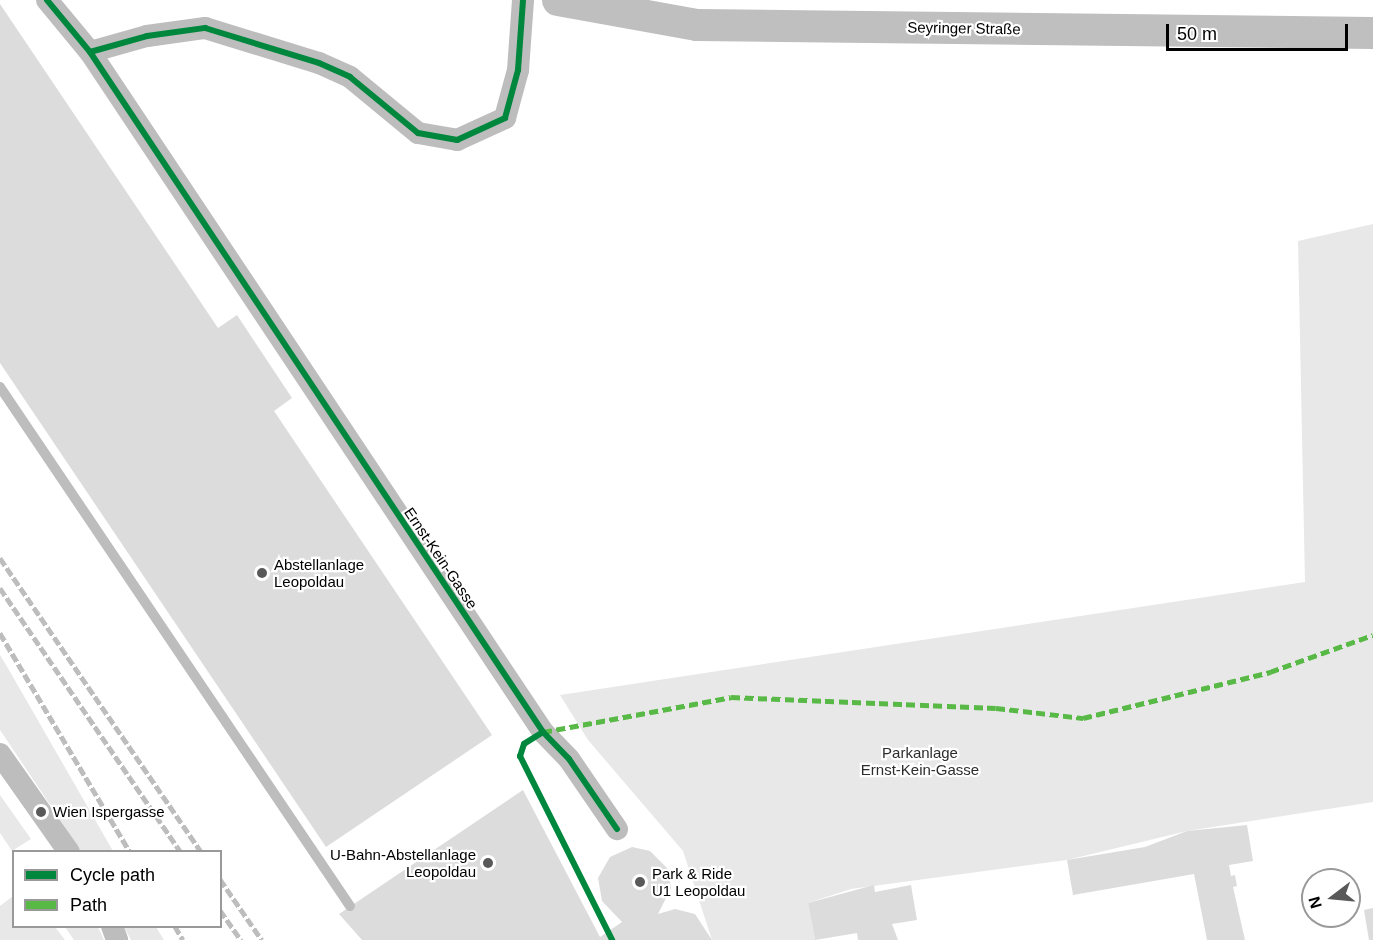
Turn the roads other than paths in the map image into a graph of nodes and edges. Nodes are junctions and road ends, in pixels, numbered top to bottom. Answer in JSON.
{"nodes":[{"id":1,"x":47,"y":0,"type":"edge"},
{"id":2,"x":523,"y":0,"type":"edge"},
{"id":3,"x":558,"y":0,"type":"edge"},
{"id":4,"x":1373,"y":33,"type":"edge"},
{"id":5,"x":90,"y":52,"type":"junction"},
{"id":6,"x":0,"y":387,"type":"edge"},
{"id":7,"x":0,"y":754,"type":"edge"},
{"id":8,"x":617,"y":829,"type":"dead end"},
{"id":9,"x":68,"y":850,"type":"edge"},
{"id":10,"x":350,"y":906,"type":"dead end"}],
"edges":[{"from":1,"to":5,"type":"street","name":"Ernst-Kein-Gasse"},
{"from":2,"to":5,"type":"street"},
{"from":3,"to":4,"type":"main road","name":"Seyringer Straße"},
{"from":5,"to":8,"type":"street","name":"Ernst-Kein-Gasse"},
{"from":6,"to":10,"type":"lane"},
{"from":7,"to":9,"type":"street"}]}
